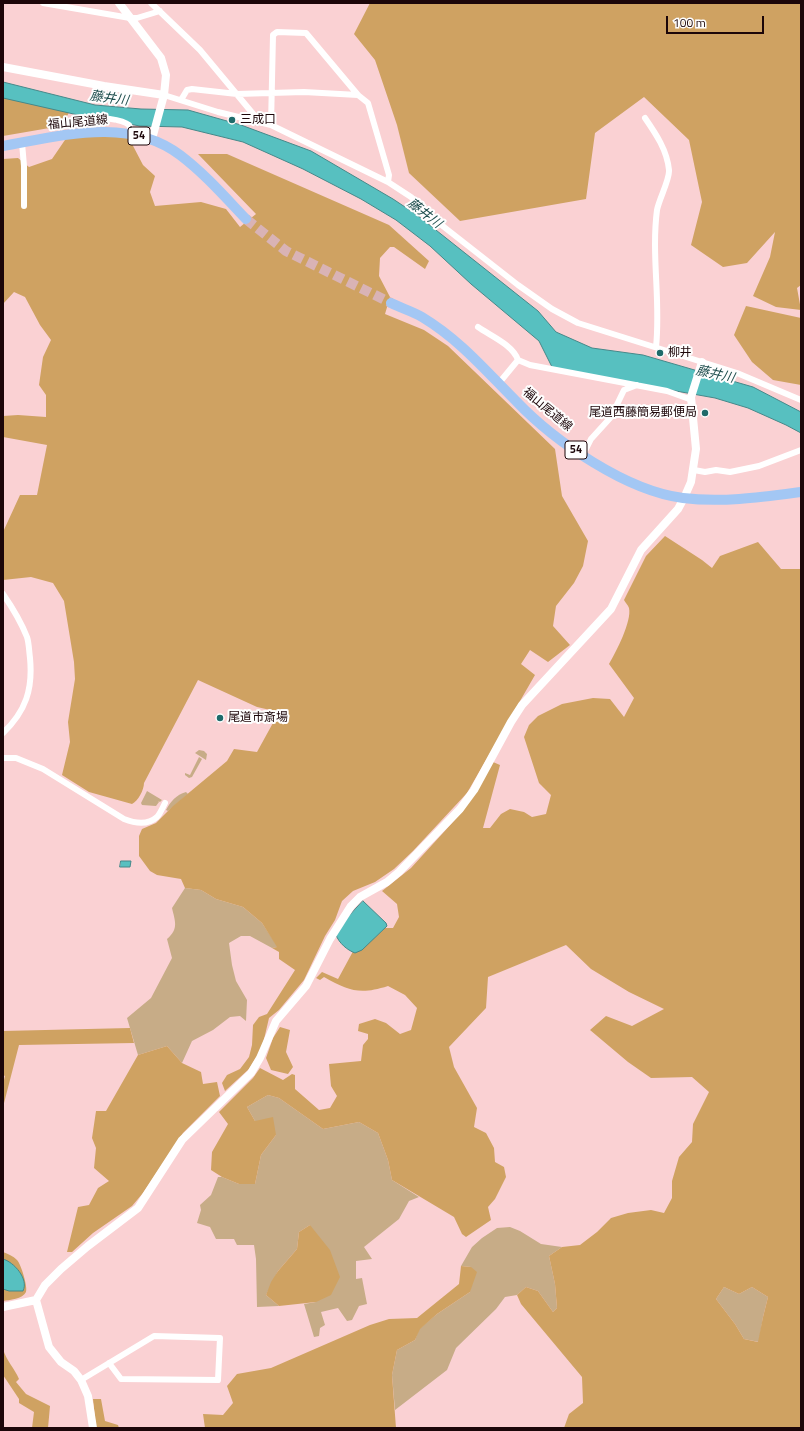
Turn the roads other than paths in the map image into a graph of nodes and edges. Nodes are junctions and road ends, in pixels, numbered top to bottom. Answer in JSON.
{"nodes":[{"id":1,"x":44,"y":3,"type":"edge"},
{"id":2,"x":120,"y":3,"type":"edge"},
{"id":3,"x":151,"y":3,"type":"edge"},
{"id":4,"x":160,"y":11,"type":"junction"},
{"id":5,"x":130,"y":18,"type":"junction"},
{"id":6,"x":3,"y":67,"type":"edge"},
{"id":7,"x":237,"y":94,"type":"junction"},
{"id":8,"x":272,"y":94,"type":"junction"},
{"id":9,"x":358,"y":95,"type":"junction"},
{"id":10,"x":163,"y":99,"type":"junction"},
{"id":11,"x":181,"y":100,"type":"junction"},
{"id":12,"x":88,"y":118,"type":"dead end"},
{"id":13,"x":645,"y":118,"type":"dead end"},
{"id":14,"x":255,"y":122,"type":"junction"},
{"id":15,"x":271,"y":125,"type":"junction"},
{"id":16,"x":131,"y":134,"type":"junction"},
{"id":17,"x":153,"y":135,"type":"junction"},
{"id":18,"x":22,"y":143,"type":"junction"},
{"id":19,"x":3,"y":146,"type":"edge"},
{"id":20,"x":388,"y":182,"type":"junction"},
{"id":21,"x":24,"y":206,"type":"dead end"},
{"id":22,"x":246,"y":219,"type":"tunnel mouth"},
{"id":23,"x":391,"y":303,"type":"tunnel mouth"},
{"id":24,"x":478,"y":327,"type":"dead end"},
{"id":25,"x":656,"y":347,"type":"junction"},
{"id":26,"x":518,"y":360,"type":"junction"},
{"id":27,"x":702,"y":362,"type":"junction"},
{"id":28,"x":499,"y":383,"type":"junction"},
{"id":29,"x":637,"y":385,"type":"junction"},
{"id":30,"x":692,"y":397,"type":"junction"},
{"id":31,"x":801,"y":400,"type":"edge"},
{"id":32,"x":801,"y":450,"type":"edge"},
{"id":33,"x":582,"y":455,"type":"junction"},
{"id":34,"x":694,"y":470,"type":"junction"},
{"id":35,"x":801,"y":492,"type":"edge"},
{"id":36,"x":684,"y":498,"type":"junction"},
{"id":37,"x":3,"y":594,"type":"edge"},
{"id":38,"x":3,"y":733,"type":"edge"},
{"id":39,"x":3,"y":758,"type":"edge"},
{"id":40,"x":165,"y":803,"type":"dead end"},
{"id":41,"x":36,"y":1300,"type":"junction"},
{"id":42,"x":3,"y":1307,"type":"edge"},
{"id":43,"x":110,"y":1363,"type":"junction"},
{"id":44,"x":81,"y":1380,"type":"junction"},
{"id":45,"x":92,"y":1428,"type":"edge"}],
"edges":[{"from":1,"to":5,"type":"street"},
{"from":2,"to":5,"type":"street"},
{"from":3,"to":4,"type":"street"},
{"from":4,"to":5,"type":"street"},
{"from":4,"to":7,"type":"street"},
{"from":5,"to":10,"type":"street"},
{"from":6,"to":10,"type":"street"},
{"from":7,"to":8,"type":"street"},
{"from":7,"to":11,"type":"street"},
{"from":7,"to":14,"type":"street"},
{"from":8,"to":9,"type":"street"},
{"from":8,"to":9,"type":"street"},
{"from":8,"to":15,"type":"street"},
{"from":9,"to":20,"type":"street"},
{"from":10,"to":11,"type":"street"},
{"from":10,"to":17,"type":"street"},
{"from":11,"to":14,"type":"street"},
{"from":12,"to":16,"type":"street"},
{"from":13,"to":25,"type":"street"},
{"from":14,"to":15,"type":"street"},
{"from":15,"to":20,"type":"street"},
{"from":16,"to":17,"type":"main road","name":"福山尾道線","number":"54"},
{"from":16,"to":18,"type":"main road","name":"福山尾道線","number":"54"},
{"from":17,"to":22,"type":"main road","name":"福山尾道線","number":"54"},
{"from":18,"to":19,"type":"main road","name":"福山尾道線","number":"54"},
{"from":18,"to":21,"type":"street"},
{"from":20,"to":25,"type":"street"},
{"from":23,"to":28,"type":"main road","name":"福山尾道線","number":"54"},
{"from":24,"to":26,"type":"street"},
{"from":25,"to":27,"type":"street"},
{"from":26,"to":28,"type":"street"},
{"from":26,"to":29,"type":"street"},
{"from":27,"to":30,"type":"street"},
{"from":27,"to":31,"type":"street"},
{"from":28,"to":33,"type":"main road","name":"福山尾道線","number":"54"},
{"from":29,"to":30,"type":"street"},
{"from":29,"to":33,"type":"street"},
{"from":30,"to":34,"type":"street"},
{"from":32,"to":34,"type":"street"},
{"from":33,"to":36,"type":"main road","name":"福山尾道線","number":"54"},
{"from":34,"to":36,"type":"street"},
{"from":35,"to":36,"type":"main road","name":"福山尾道線","number":"54"},
{"from":36,"to":41,"type":"street"},
{"from":37,"to":38,"type":"street"},
{"from":39,"to":40,"type":"street"},
{"from":41,"to":42,"type":"street"},
{"from":41,"to":44,"type":"street"},
{"from":43,"to":43,"type":"street"},
{"from":43,"to":44,"type":"street"},
{"from":44,"to":45,"type":"street"}]}
